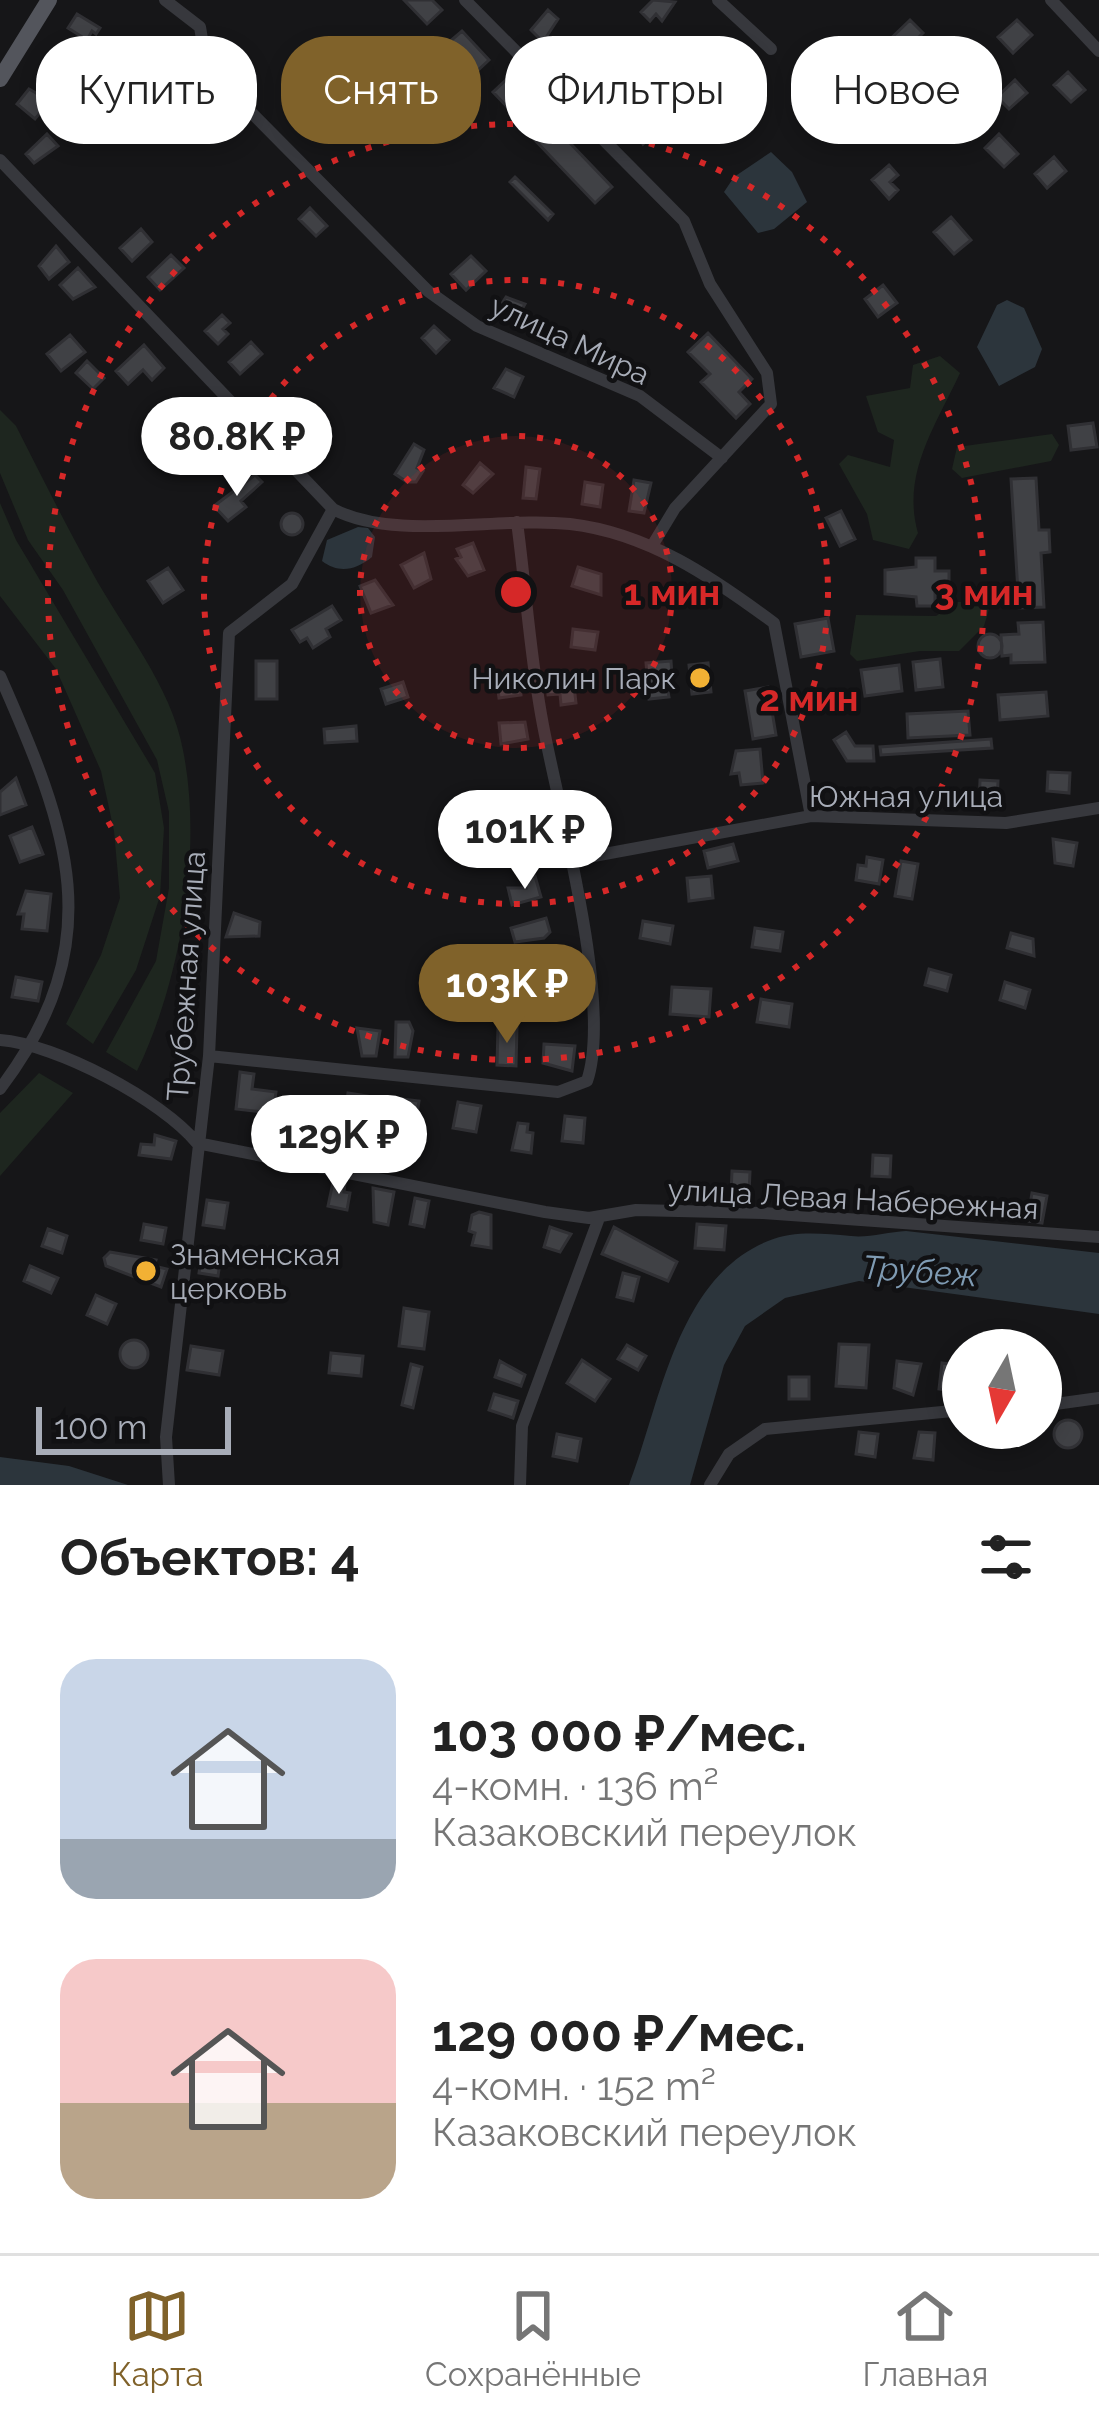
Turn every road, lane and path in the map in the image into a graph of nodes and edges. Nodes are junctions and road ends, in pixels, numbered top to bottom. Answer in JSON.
{"nodes":[{"id":1,"x":49,"y":0,"type":"edge"},
{"id":2,"x":165,"y":0,"type":"edge"},
{"id":3,"x":465,"y":0,"type":"edge"},
{"id":4,"x":718,"y":0,"type":"edge"},
{"id":5,"x":1051,"y":0,"type":"edge"},
{"id":6,"x":771,"y":49,"type":"dead end"},
{"id":7,"x":1099,"y":51,"type":"edge"},
{"id":8,"x":0,"y":79,"type":"edge"},
{"id":9,"x":0,"y":160,"type":"edge"},
{"id":10,"x":722,"y":458,"type":"junction"},
{"id":11,"x":333,"y":509,"type":"junction"},
{"id":12,"x":518,"y":522,"type":"junction"},
{"id":13,"x":652,"y":546,"type":"junction"},
{"id":14,"x":0,"y":676,"type":"edge"},
{"id":15,"x":1099,"y":808,"type":"edge"},
{"id":16,"x":811,"y":816,"type":"junction"},
{"id":17,"x":572,"y":860,"type":"junction"},
{"id":18,"x":0,"y":1040,"type":"edge"},
{"id":19,"x":33,"y":1046,"type":"junction"},
{"id":20,"x":209,"y":1055,"type":"junction"},
{"id":21,"x":0,"y":1089,"type":"edge"},
{"id":22,"x":202,"y":1105,"type":"junction"},
{"id":23,"x":176,"y":1118,"type":"junction"},
{"id":24,"x":197,"y":1143,"type":"junction"},
{"id":25,"x":599,"y":1218,"type":"junction"},
{"id":26,"x":1099,"y":1237,"type":"edge"},
{"id":27,"x":1099,"y":1398,"type":"edge"},
{"id":28,"x":1062,"y":1403,"type":"edge"},
{"id":29,"x":942,"y":1412,"type":"edge"},
{"id":30,"x":170,"y":1485,"type":"edge"},
{"id":31,"x":520,"y":1485,"type":"edge"},
{"id":32,"x":710,"y":1485,"type":"edge"}],
"edges":[{"from":1,"to":8,"type":"main road"},
{"from":2,"to":10,"type":"street","name":"улица Мира"},
{"from":3,"to":10,"type":"street"},
{"from":4,"to":6,"type":"street"},
{"from":5,"to":7,"type":"street"},
{"from":9,"to":11,"type":"street"},
{"from":10,"to":13,"type":"street"},
{"from":11,"to":12,"type":"street"},
{"from":11,"to":20,"type":"street","name":"Трубежная улица"},
{"from":12,"to":13,"type":"street"},
{"from":12,"to":17,"type":"street"},
{"from":13,"to":16,"type":"street"},
{"from":14,"to":19,"type":"street"},
{"from":15,"to":16,"type":"street","name":"Южная улица"},
{"from":16,"to":17,"type":"street","name":"Южная улица"},
{"from":17,"to":20,"type":"street"},
{"from":18,"to":19,"type":"street"},
{"from":19,"to":21,"type":"street"},
{"from":19,"to":23,"type":"street"},
{"from":20,"to":22,"type":"street","name":"Трубежная улица"},
{"from":22,"to":23,"type":"street"},
{"from":22,"to":24,"type":"street","name":"Трубежная улица"},
{"from":23,"to":24,"type":"street"},
{"from":24,"to":25,"type":"street","name":"улица Левая Набережная"},
{"from":24,"to":30,"type":"street","name":"Трубежная улица"},
{"from":25,"to":26,"type":"street","name":"улица Левая Набережная"},
{"from":25,"to":31,"type":"street"},
{"from":27,"to":28,"type":"street"},
{"from":29,"to":32,"type":"street"}]}
